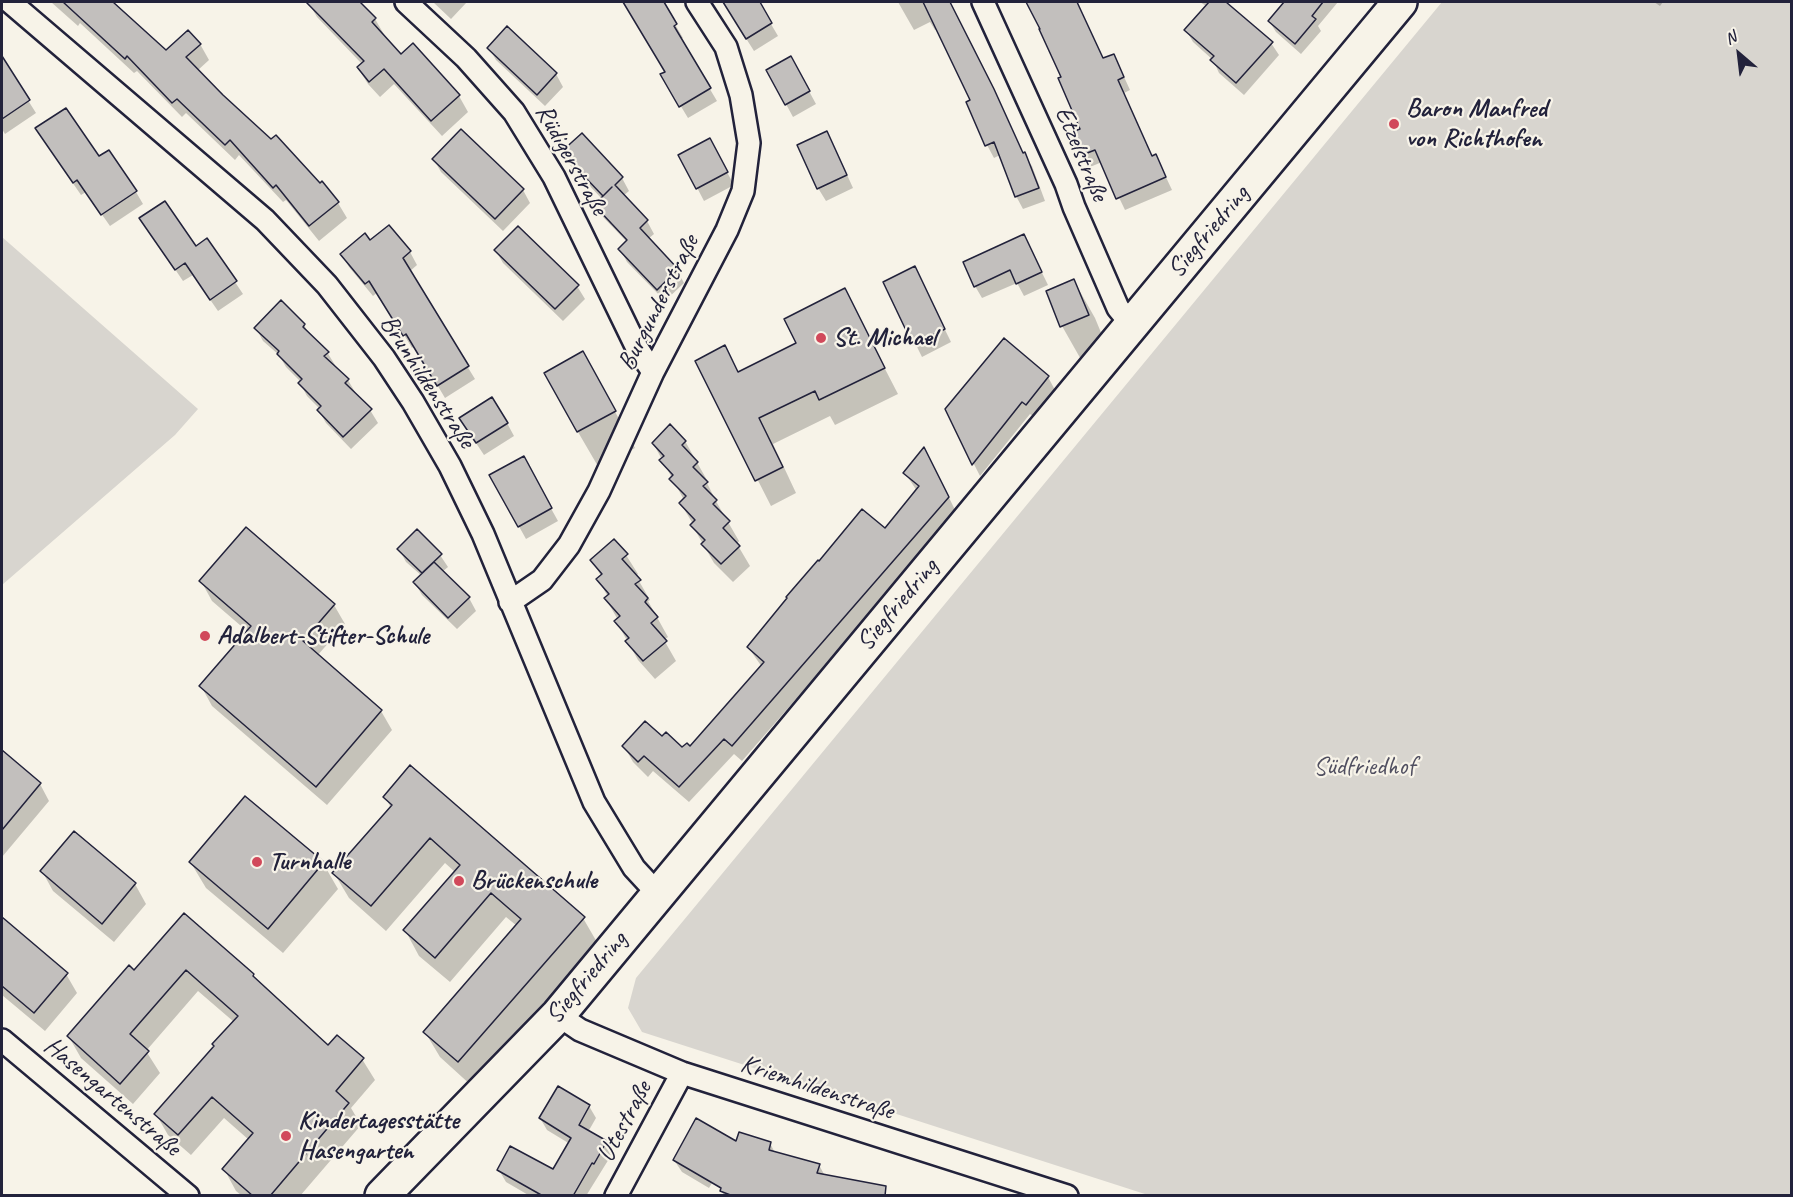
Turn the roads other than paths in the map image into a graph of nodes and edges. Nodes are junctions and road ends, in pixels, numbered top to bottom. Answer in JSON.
{"nodes":[{"id":1,"x":10,"y":2,"type":"edge"},
{"id":2,"x":406,"y":2,"type":"edge"},
{"id":3,"x":698,"y":2,"type":"edge"},
{"id":4,"x":983,"y":2,"type":"edge"},
{"id":5,"x":1400,"y":2,"type":"edge"},
{"id":6,"x":1132,"y":325,"type":"junction"},
{"id":7,"x":653,"y":372,"type":"junction"},
{"id":8,"x":510,"y":602,"type":"junction"},
{"id":9,"x":658,"y":894,"type":"junction"},
{"id":10,"x":558,"y":1015,"type":"junction"},
{"id":11,"x":2,"y":1041,"type":"edge"},
{"id":12,"x":682,"y":1074,"type":"junction"},
{"id":13,"x":188,"y":1196,"type":"edge"},
{"id":14,"x":382,"y":1196,"type":"edge"},
{"id":15,"x":616,"y":1196,"type":"edge"},
{"id":16,"x":1067,"y":1196,"type":"edge"}],
"edges":[{"from":1,"to":8,"type":"street","name":"Brunhildenstraße"},
{"from":2,"to":7,"type":"street","name":"Rüdigerstraße"},
{"from":3,"to":7,"type":"street","name":"Burgunderstraße"},
{"from":4,"to":6,"type":"street","name":"Etzelstraße"},
{"from":5,"to":6,"type":"main road","name":"Siegfriedring"},
{"from":6,"to":9,"type":"main road","name":"Siegfriedring"},
{"from":7,"to":8,"type":"street","name":"Burgunderstraße"},
{"from":8,"to":9,"type":"street","name":"Brunhildenstraße"},
{"from":9,"to":10,"type":"main road","name":"Siegfriedring"},
{"from":10,"to":12,"type":"street","name":"Kriemhildenstraße"},
{"from":10,"to":14,"type":"main road","name":"Siegfriedring"},
{"from":11,"to":13,"type":"street","name":"Hasengartenstraße"},
{"from":12,"to":15,"type":"street","name":"Utestraße"},
{"from":12,"to":16,"type":"street","name":"Kriemhildenstraße"}]}
